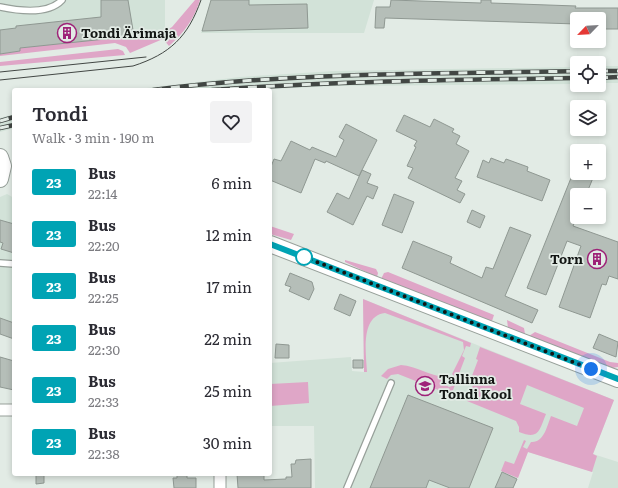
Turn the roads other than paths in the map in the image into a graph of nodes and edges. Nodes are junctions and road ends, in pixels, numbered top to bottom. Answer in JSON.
{"nodes":[{"id":1,"x":62,"y":0,"type":"edge"},
{"id":2,"x":0,"y":7,"type":"edge"},
{"id":3,"x":272,"y":245,"type":"edge"},
{"id":4,"x":0,"y":263,"type":"edge"},
{"id":5,"x":12,"y":264,"type":"edge"},
{"id":6,"x":618,"y":379,"type":"edge"},
{"id":7,"x":391,"y":383,"type":"dead end"},
{"id":8,"x":0,"y":410,"type":"edge"},
{"id":9,"x":12,"y":410,"type":"edge"},
{"id":10,"x":220,"y":476,"type":"edge"},
{"id":11,"x":220,"y":488,"type":"edge"},
{"id":12,"x":347,"y":488,"type":"edge"}],
"edges":[{"from":1,"to":2,"type":"lane"},
{"from":3,"to":6,"type":"street"},
{"from":4,"to":5,"type":"lane"},
{"from":7,"to":12,"type":"lane"},
{"from":8,"to":9,"type":"street"},
{"from":10,"to":11,"type":"street"}]}
